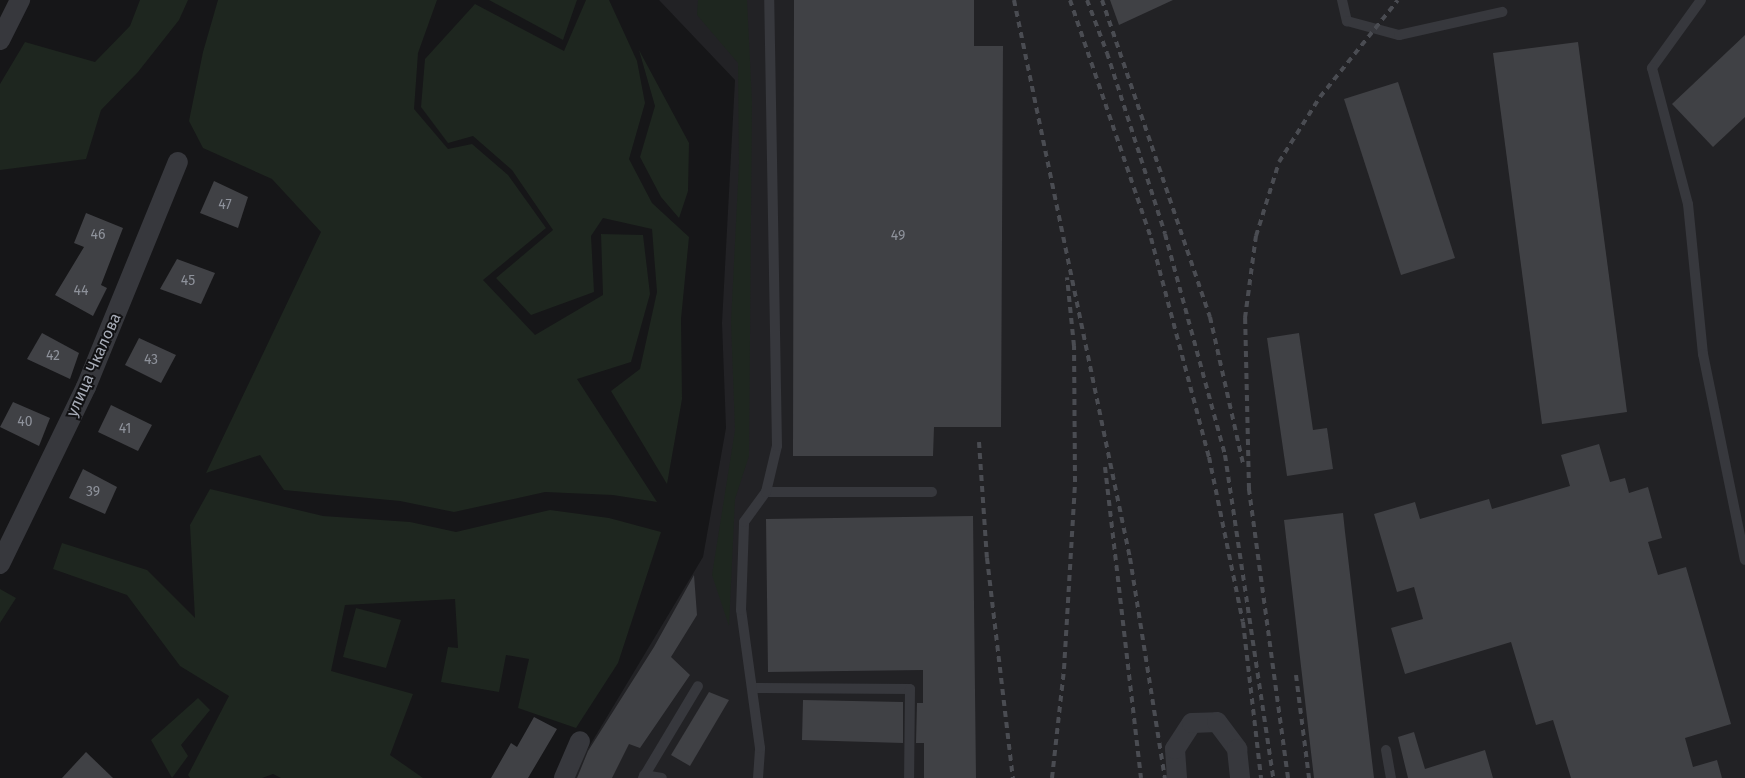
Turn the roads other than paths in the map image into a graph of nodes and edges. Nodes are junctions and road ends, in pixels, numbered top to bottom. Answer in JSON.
{"nodes":[{"id":1,"x":20,"y":0,"type":"edge"},
{"id":2,"x":769,"y":0,"type":"edge"},
{"id":3,"x":1342,"y":0,"type":"edge"},
{"id":4,"x":1701,"y":0,"type":"edge"},
{"id":5,"x":1502,"y":12,"type":"dead end"},
{"id":6,"x":0,"y":40,"type":"edge"},
{"id":7,"x":178,"y":162,"type":"dead end"},
{"id":8,"x":766,"y":492,"type":"junction"},
{"id":9,"x":932,"y":492,"type":"dead end"},
{"id":10,"x":1745,"y":560,"type":"edge"},
{"id":11,"x":0,"y":564,"type":"edge"},
{"id":12,"x":698,"y":686,"type":"dead end"},
{"id":13,"x":754,"y":688,"type":"junction"},
{"id":14,"x":580,"y":741,"type":"dead end"},
{"id":15,"x":1386,"y":750,"type":"dead end"},
{"id":16,"x":643,"y":776,"type":"edge"},
{"id":17,"x":564,"y":778,"type":"edge"},
{"id":18,"x":662,"y":778,"type":"edge"},
{"id":19,"x":758,"y":778,"type":"edge"},
{"id":20,"x":908,"y":778,"type":"edge"},
{"id":21,"x":1178,"y":778,"type":"edge"},
{"id":22,"x":1240,"y":778,"type":"edge"},
{"id":23,"x":1391,"y":778,"type":"edge"}],
"edges":[{"from":1,"to":6,"type":"street"},
{"from":2,"to":8,"type":"lane"},
{"from":3,"to":5,"type":"lane"},
{"from":4,"to":10,"type":"lane"},
{"from":7,"to":11,"type":"street","name":"улица Чкалова"},
{"from":8,"to":9,"type":"lane"},
{"from":8,"to":13,"type":"lane"},
{"from":12,"to":16,"type":"lane"},
{"from":13,"to":19,"type":"lane"},
{"from":13,"to":20,"type":"lane"},
{"from":14,"to":17,"type":"street"},
{"from":15,"to":23,"type":"lane"},
{"from":16,"to":18,"type":"lane"},
{"from":21,"to":22,"type":"street"}]}
